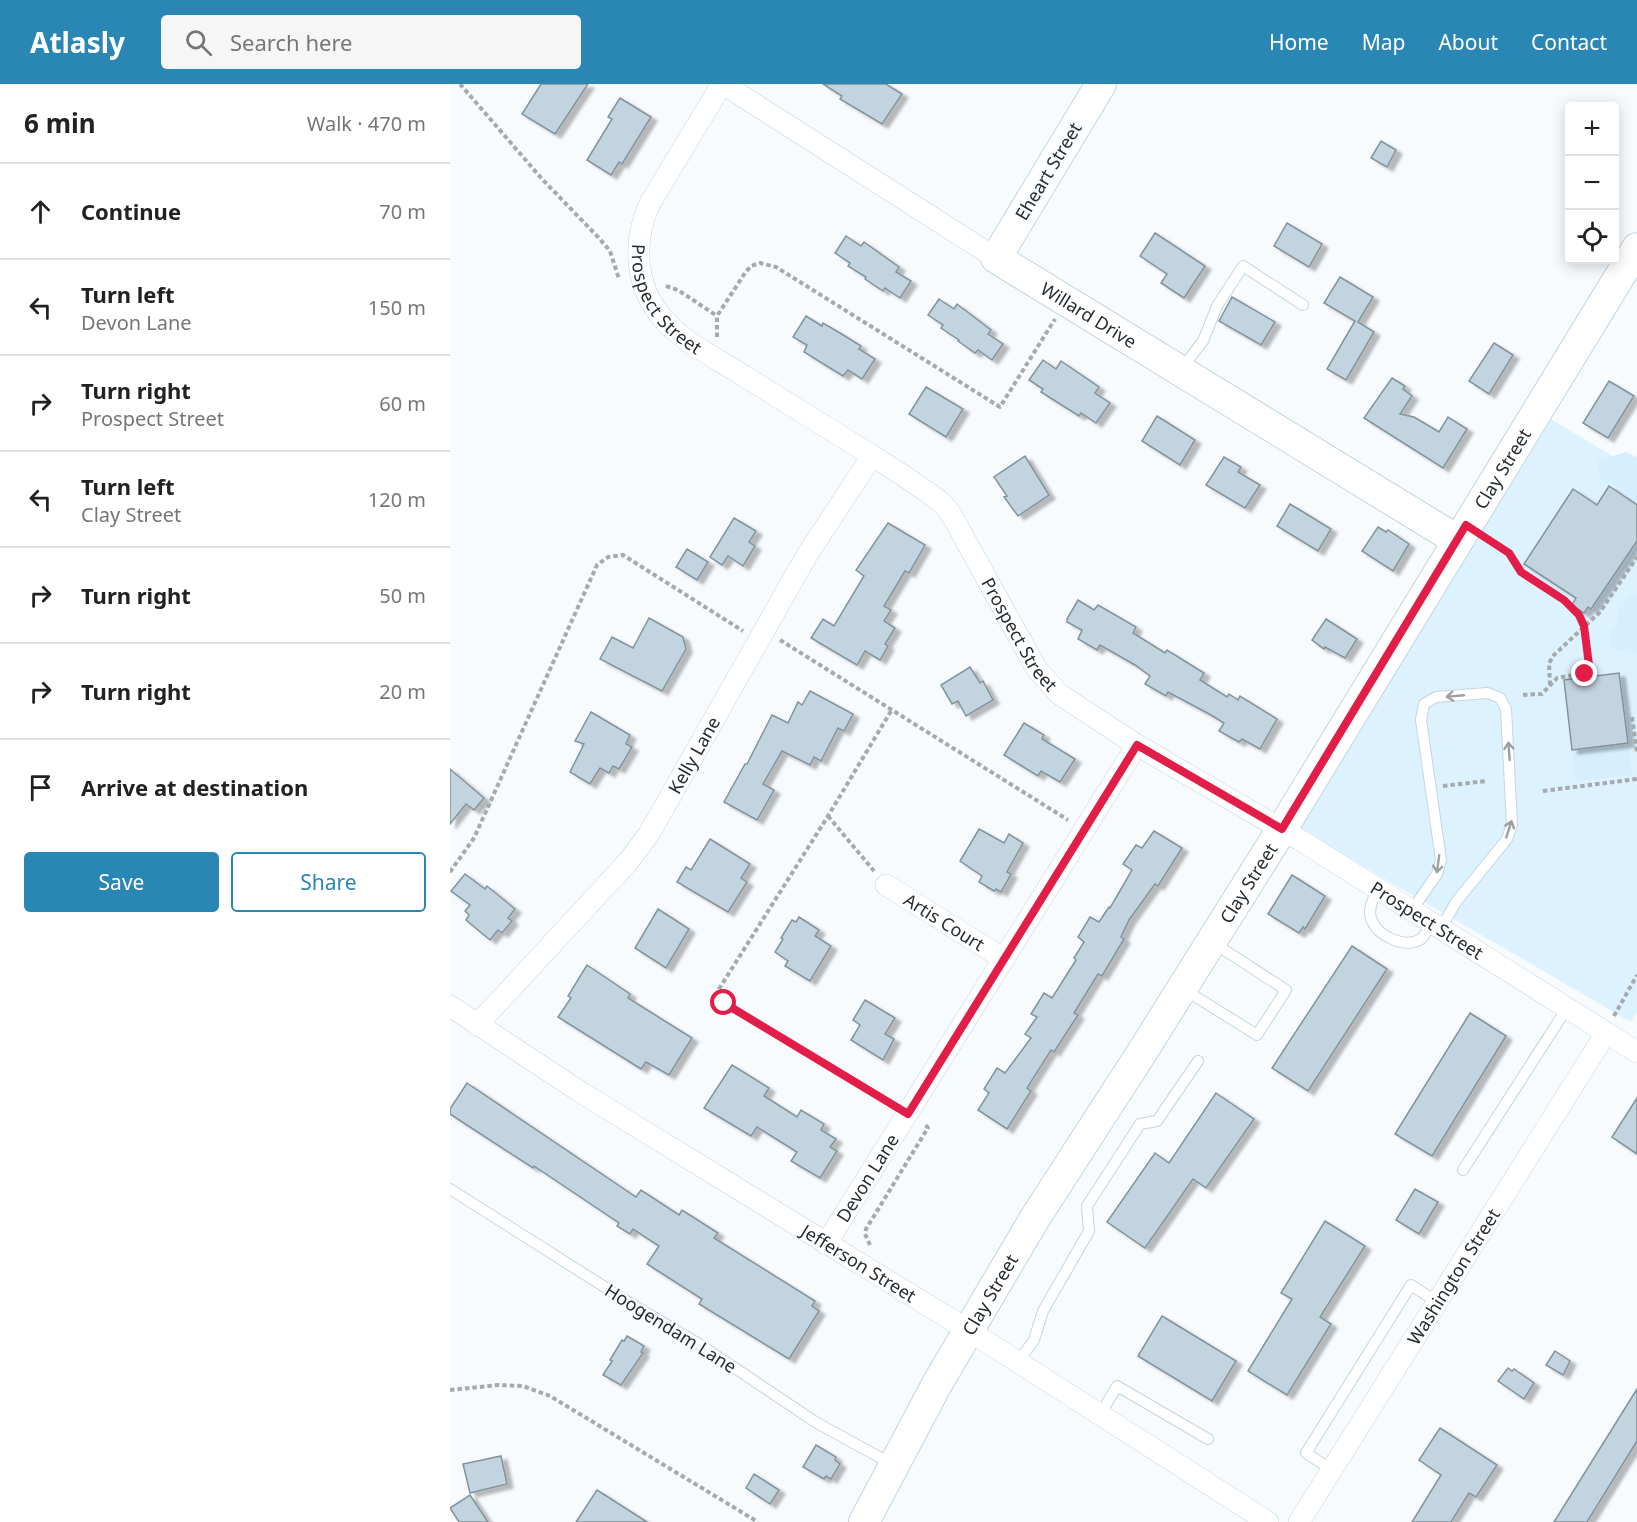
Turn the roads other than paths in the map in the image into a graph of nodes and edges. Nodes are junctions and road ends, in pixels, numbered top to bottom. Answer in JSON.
{"nodes":[{"id":1,"x":722,"y":84,"type":"edge"},
{"id":2,"x":1101,"y":84,"type":"edge"},
{"id":3,"x":1637,"y":248,"type":"edge"},
{"id":4,"x":996,"y":258,"type":"junction"},
{"id":5,"x":1303,"y":305,"type":"dead end"},
{"id":6,"x":1180,"y":371,"type":"junction"},
{"id":7,"x":872,"y":456,"type":"junction"},
{"id":8,"x":1462,"y":532,"type":"junction"},
{"id":9,"x":1137,"y":745,"type":"junction"},
{"id":10,"x":1282,"y":829,"type":"junction"},
{"id":11,"x":885,"y":885,"type":"road end"},
{"id":12,"x":1378,"y":889,"type":"junction"},
{"id":13,"x":1412,"y":910,"type":"junction"},
{"id":14,"x":1436,"y":926,"type":"junction"},
{"id":15,"x":1211,"y":942,"type":"junction"},
{"id":16,"x":1004,"y":959,"type":"junction"},
{"id":17,"x":1182,"y":988,"type":"junction"},
{"id":18,"x":450,"y":1006,"type":"edge"},
{"id":19,"x":1567,"y":1008,"type":"junction"},
{"id":20,"x":477,"y":1025,"type":"junction"},
{"id":21,"x":1609,"y":1028,"type":"junction"},
{"id":22,"x":1637,"y":1052,"type":"edge"},
{"id":23,"x":1198,"y":1061,"type":"dead end"},
{"id":24,"x":1463,"y":1170,"type":"dead end"},
{"id":25,"x":450,"y":1189,"type":"edge"},
{"id":26,"x":826,"y":1244,"type":"junction"},
{"id":27,"x":1437,"y":1302,"type":"junction"},
{"id":28,"x":968,"y":1330,"type":"junction"},
{"id":29,"x":1018,"y":1362,"type":"junction"},
{"id":30,"x":1100,"y":1415,"type":"junction"},
{"id":31,"x":1208,"y":1439,"type":"dead end"},
{"id":32,"x":893,"y":1465,"type":"junction"},
{"id":33,"x":1332,"y":1470,"type":"junction"},
{"id":34,"x":864,"y":1522,"type":"edge"},
{"id":35,"x":1268,"y":1522,"type":"edge"},
{"id":36,"x":1299,"y":1522,"type":"edge"}],
"edges":[{"from":1,"to":4,"type":"street","name":"Willard Drive"},
{"from":1,"to":7,"type":"street","name":"Prospect Street"},
{"from":2,"to":4,"type":"street","name":"Eheart Street"},
{"from":3,"to":8,"type":"street","name":"Clay Street"},
{"from":4,"to":6,"type":"street","name":"Willard Drive"},
{"from":5,"to":6,"type":"lane"},
{"from":6,"to":8,"type":"street","name":"Willard Drive"},
{"from":7,"to":9,"type":"street","name":"Prospect Street"},
{"from":7,"to":20,"type":"street","name":"Kelly Lane"},
{"from":8,"to":10,"type":"street","name":"Clay Street"},
{"from":9,"to":10,"type":"street","name":"Prospect Street"},
{"from":9,"to":16,"type":"street","name":"Devon Lane"},
{"from":10,"to":12,"type":"street","name":"Prospect Street"},
{"from":10,"to":15,"type":"street","name":"Clay Street"},
{"from":11,"to":16,"type":"street","name":"Artis Court"},
{"from":12,"to":13,"type":"street","name":"Prospect Street"},
{"from":12,"to":14,"type":"lane"},
{"from":13,"to":14,"type":"street","name":"Prospect Street"},
{"from":14,"to":13,"type":"lane","one_way":true},
{"from":14,"to":19,"type":"street","name":"Prospect Street"},
{"from":15,"to":17,"type":"street","name":"Clay Street"},
{"from":15,"to":17,"type":"lane"},
{"from":16,"to":26,"type":"street","name":"Devon Lane"},
{"from":17,"to":28,"type":"street","name":"Clay Street"},
{"from":18,"to":20,"type":"street","name":"Jefferson Street"},
{"from":19,"to":21,"type":"street","name":"Prospect Street"},
{"from":19,"to":24,"type":"lane"},
{"from":20,"to":26,"type":"street","name":"Jefferson Street"},
{"from":21,"to":22,"type":"street","name":"Prospect Street"},
{"from":21,"to":27,"type":"street","name":"Washington Street"},
{"from":23,"to":29,"type":"lane"},
{"from":25,"to":32,"type":"lane","name":"Hoogendam Lane"},
{"from":26,"to":28,"type":"street","name":"Jefferson Street"},
{"from":27,"to":33,"type":"street","name":"Washington Street"},
{"from":27,"to":33,"type":"lane"},
{"from":28,"to":29,"type":"street","name":"Jefferson Street"},
{"from":28,"to":32,"type":"street","name":"Clay Street"},
{"from":29,"to":30,"type":"street","name":"Jefferson Street"},
{"from":30,"to":31,"type":"lane"},
{"from":30,"to":35,"type":"street","name":"Jefferson Street"},
{"from":32,"to":34,"type":"street","name":"Clay Street"},
{"from":33,"to":36,"type":"street","name":"Washington Street"}]}
